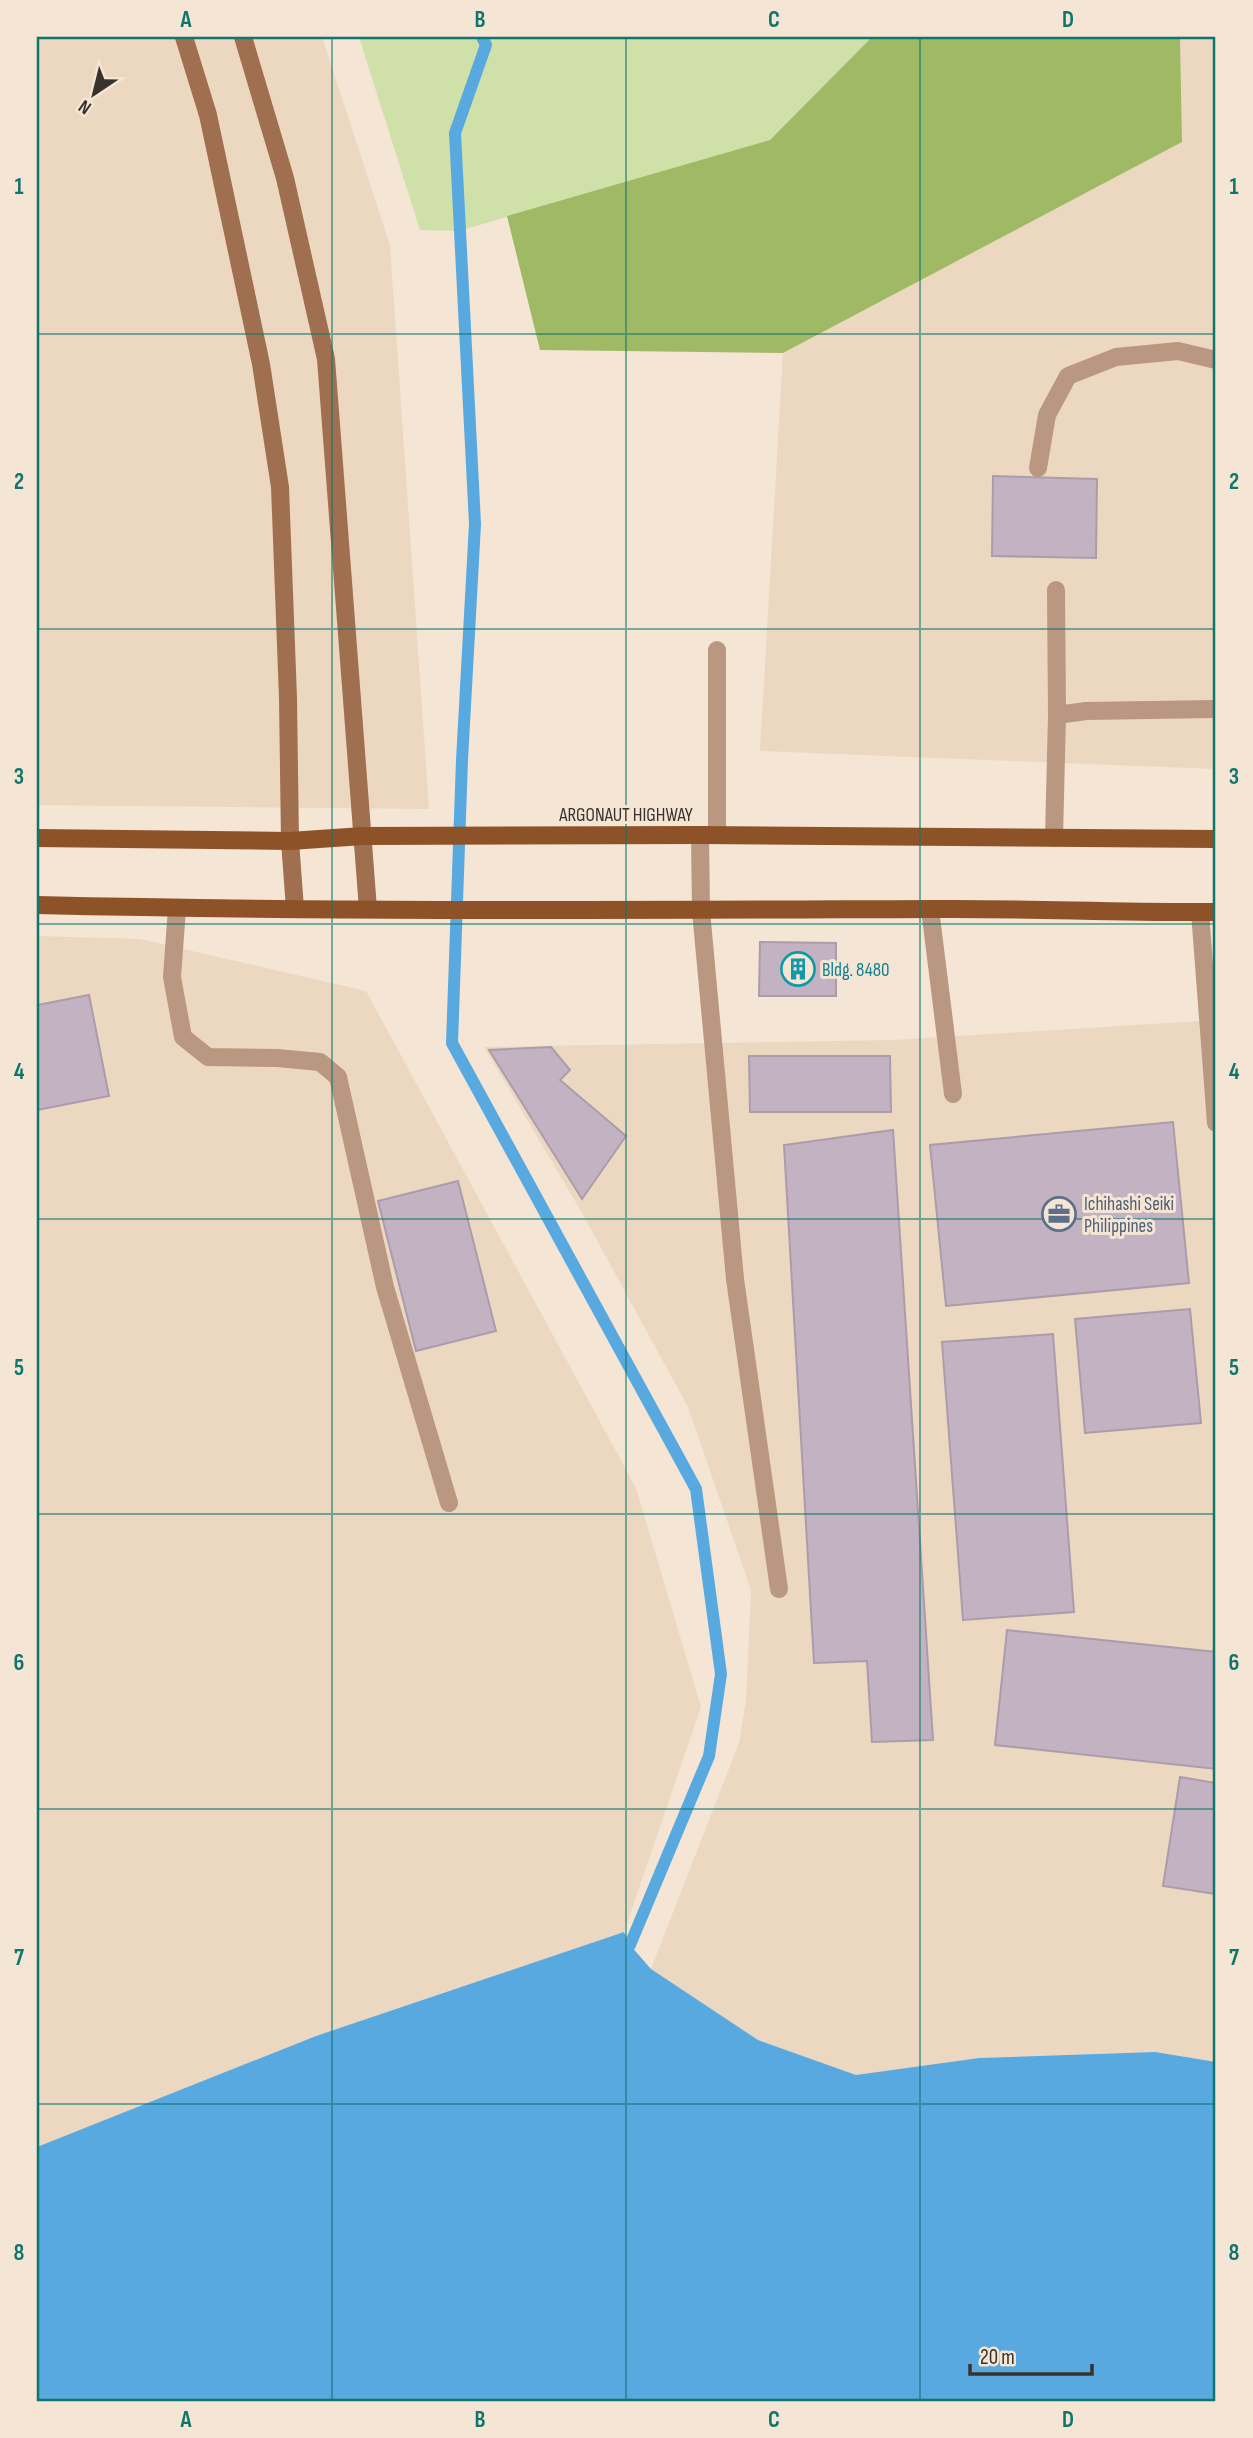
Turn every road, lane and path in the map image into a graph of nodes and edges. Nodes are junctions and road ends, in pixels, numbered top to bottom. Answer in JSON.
{"nodes":[{"id":1,"x":184,"y":37,"type":"edge"},
{"id":2,"x":243,"y":37,"type":"edge"},
{"id":3,"x":1216,"y":359,"type":"edge"},
{"id":4,"x":1038,"y":468,"type":"dead end"},
{"id":5,"x":1056,"y":590,"type":"dead end"},
{"id":6,"x":717,"y":650,"type":"dead end"},
{"id":7,"x":1216,"y":709,"type":"edge"},
{"id":8,"x":1057,"y":715,"type":"junction"},
{"id":9,"x":708,"y":835,"type":"junction"},
{"id":10,"x":363,"y":836,"type":"junction"},
{"id":11,"x":37,"y":838,"type":"edge"},
{"id":12,"x":1054,"y":838,"type":"junction"},
{"id":13,"x":1216,"y":839,"type":"edge"},
{"id":14,"x":290,"y":841,"type":"junction"},
{"id":15,"x":37,"y":905,"type":"edge"},
{"id":16,"x":177,"y":908,"type":"junction"},
{"id":17,"x":295,"y":909,"type":"junction"},
{"id":18,"x":368,"y":909,"type":"junction"},
{"id":19,"x":930,"y":909,"type":"junction"},
{"id":20,"x":701,"y":911,"type":"junction"},
{"id":21,"x":1208,"y":912,"type":"edge"},
{"id":22,"x":953,"y":1094,"type":"dead end"},
{"id":23,"x":1216,"y":1123,"type":"edge"},
{"id":24,"x":449,"y":1503,"type":"dead end"},
{"id":25,"x":779,"y":1589,"type":"dead end"}],
"edges":[{"from":1,"to":14,"type":"street"},
{"from":2,"to":10,"type":"street"},
{"from":3,"to":4,"type":"lane"},
{"from":5,"to":8,"type":"lane"},
{"from":6,"to":9,"type":"lane"},
{"from":7,"to":8,"type":"lane"},
{"from":8,"to":12,"type":"lane"},
{"from":9,"to":10,"type":"main road","name":"ARGONAUT HIGHWAY"},
{"from":9,"to":12,"type":"main road","name":"ARGONAUT HIGHWAY"},
{"from":9,"to":20,"type":"lane"},
{"from":10,"to":14,"type":"main road","name":"ARGONAUT HIGHWAY"},
{"from":10,"to":18,"type":"street"},
{"from":11,"to":14,"type":"main road","name":"ARGONAUT HIGHWAY"},
{"from":12,"to":13,"type":"main road","name":"ARGONAUT HIGHWAY"},
{"from":14,"to":17,"type":"street"},
{"from":15,"to":16,"type":"main road"},
{"from":16,"to":17,"type":"main road"},
{"from":16,"to":24,"type":"lane"},
{"from":17,"to":18,"type":"main road"},
{"from":18,"to":20,"type":"main road"},
{"from":19,"to":20,"type":"main road"},
{"from":19,"to":21,"type":"main road"},
{"from":19,"to":22,"type":"lane"},
{"from":20,"to":25,"type":"lane"},
{"from":21,"to":23,"type":"lane"}]}
